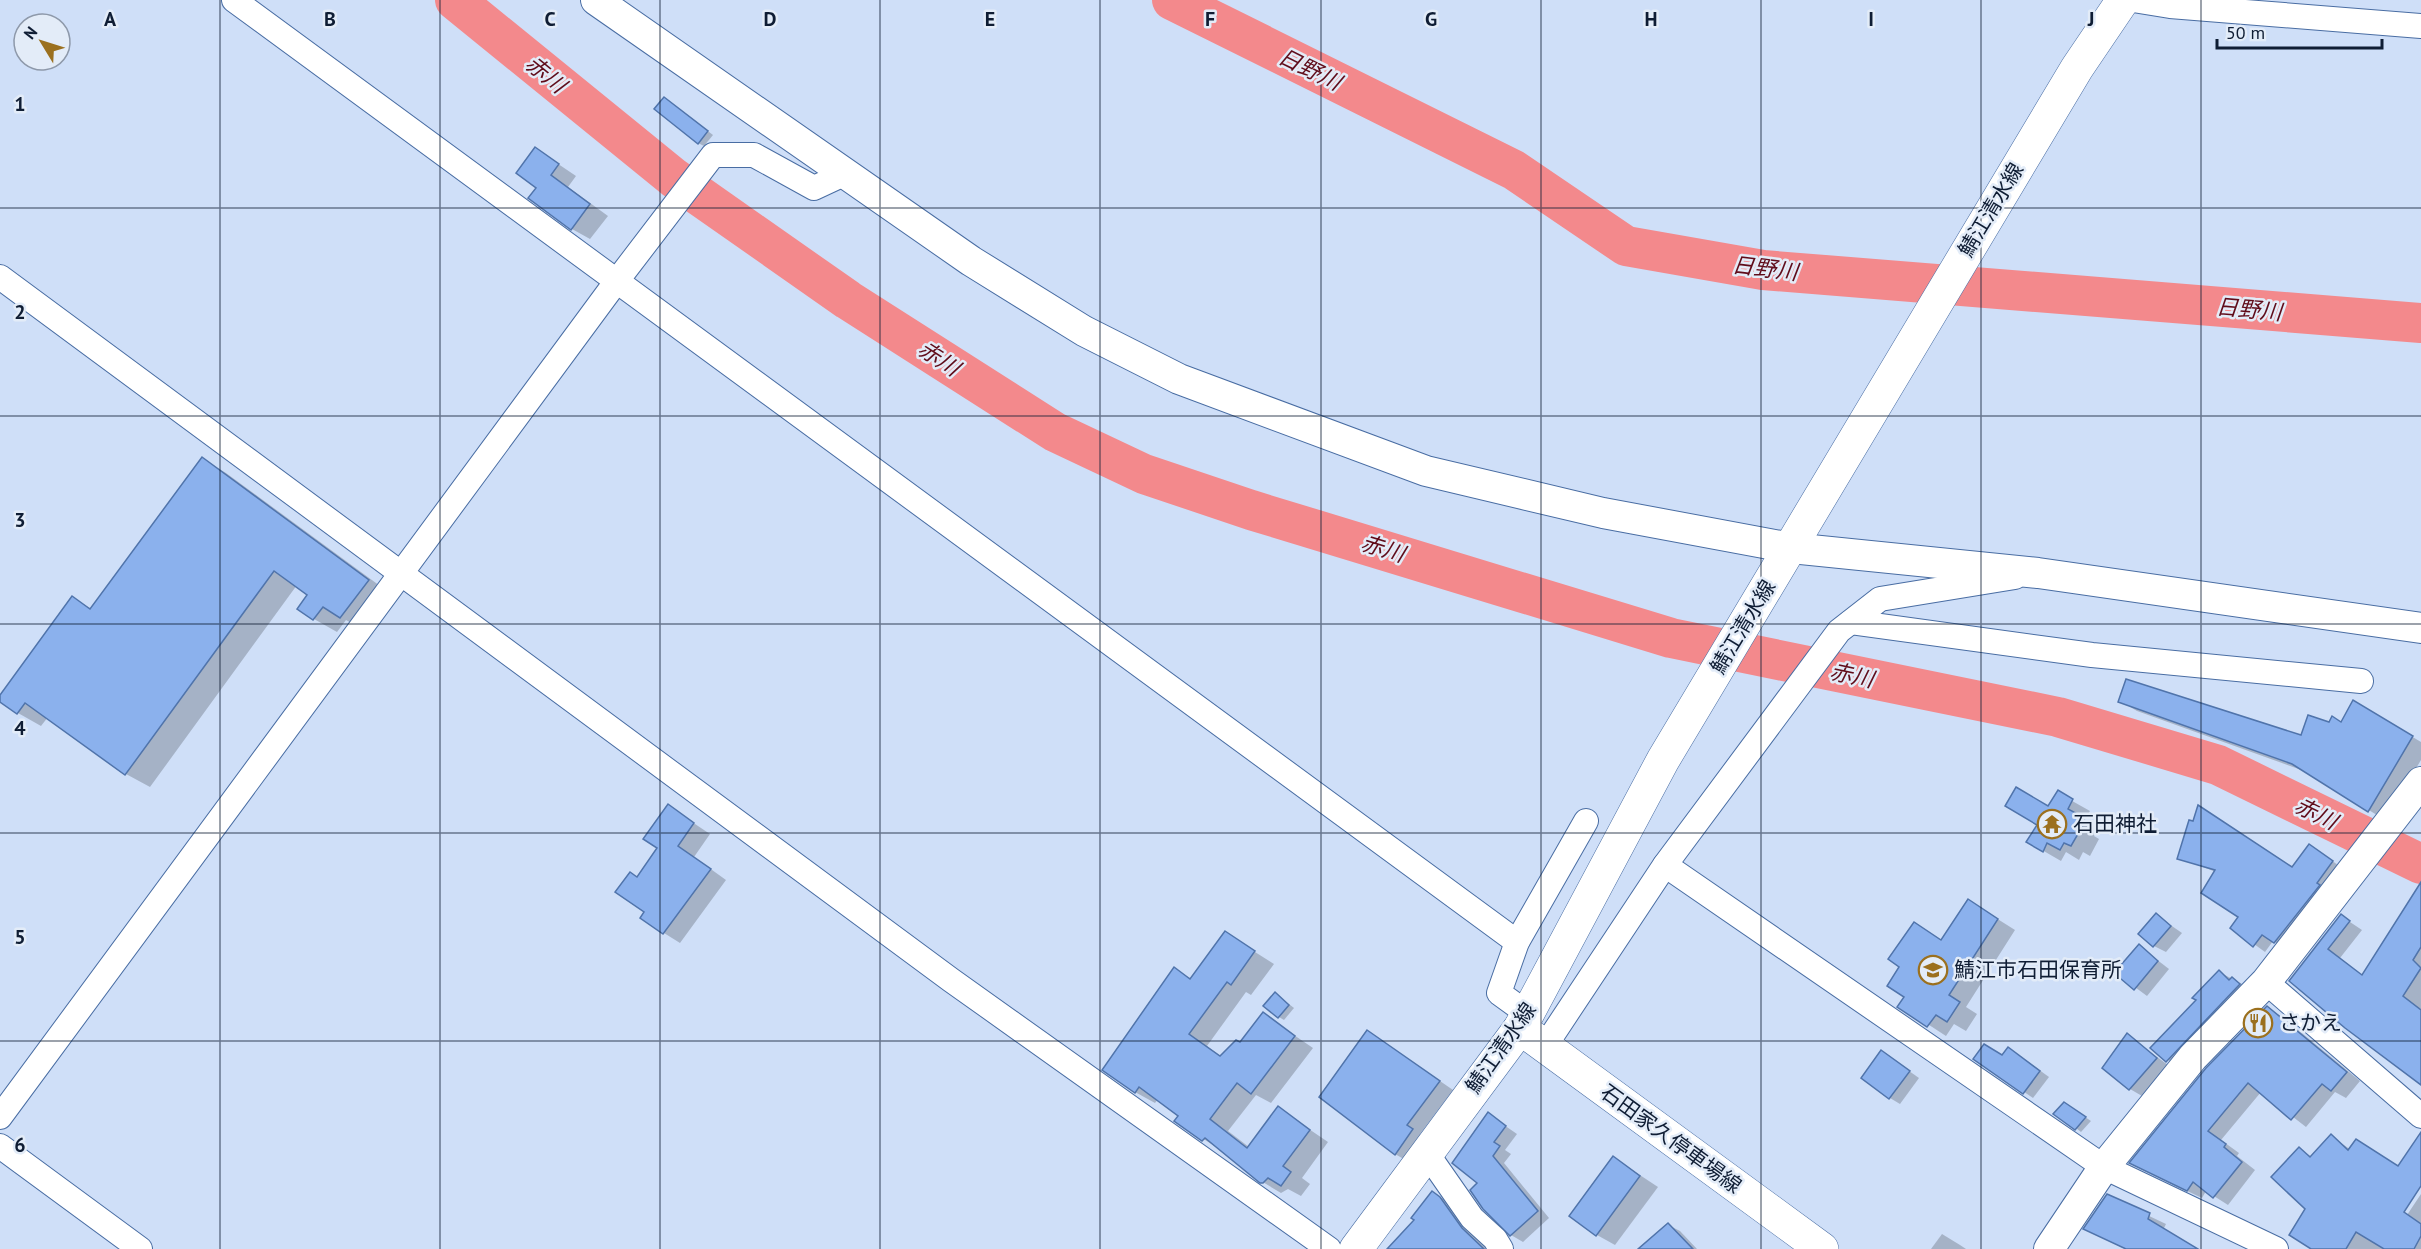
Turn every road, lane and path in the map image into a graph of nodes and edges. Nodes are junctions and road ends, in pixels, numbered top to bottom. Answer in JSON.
{"nodes":[{"id":1,"x":234,"y":0,"type":"edge"},
{"id":2,"x":596,"y":0,"type":"edge"},
{"id":3,"x":2123,"y":0,"type":"edge"},
{"id":4,"x":2133,"y":0,"type":"edge"},
{"id":5,"x":2421,"y":26,"type":"edge"},
{"id":6,"x":844,"y":174,"type":"junction"},
{"id":7,"x":0,"y":277,"type":"edge"},
{"id":8,"x":616,"y":282,"type":"junction"},
{"id":9,"x":1791,"y":548,"type":"junction"},
{"id":10,"x":2038,"y":573,"type":"junction"},
{"id":11,"x":401,"y":574,"type":"junction"},
{"id":12,"x":1851,"y":622,"type":"junction"},
{"id":13,"x":2421,"y":628,"type":"edge"},
{"id":14,"x":2361,"y":681,"type":"dead end"},
{"id":15,"x":2421,"y":782,"type":"edge"},
{"id":16,"x":1586,"y":821,"type":"dead end"},
{"id":17,"x":1665,"y":865,"type":"junction"},
{"id":18,"x":1517,"y":942,"type":"junction"},
{"id":19,"x":2266,"y":982,"type":"junction"},
{"id":20,"x":1531,"y":1030,"type":"junction"},
{"id":21,"x":2421,"y":1116,"type":"edge"},
{"id":22,"x":0,"y":1117,"type":"edge"},
{"id":23,"x":0,"y":1146,"type":"edge"},
{"id":24,"x":1426,"y":1152,"type":"junction"},
{"id":25,"x":2104,"y":1167,"type":"junction"},
{"id":26,"x":140,"y":1249,"type":"edge"},
{"id":27,"x":1329,"y":1249,"type":"edge"},
{"id":28,"x":1356,"y":1249,"type":"edge"},
{"id":29,"x":1501,"y":1249,"type":"edge"},
{"id":30,"x":1822,"y":1249,"type":"edge"},
{"id":31,"x":2049,"y":1249,"type":"edge"},
{"id":32,"x":2276,"y":1249,"type":"edge"}],
"edges":[{"from":1,"to":8,"type":"street"},
{"from":2,"to":6,"type":"street"},
{"from":3,"to":9,"type":"main road","name":"鯖江清水線"},
{"from":4,"to":5,"type":"street"},
{"from":6,"to":8,"type":"street"},
{"from":6,"to":9,"type":"street"},
{"from":7,"to":11,"type":"street"},
{"from":8,"to":11,"type":"street"},
{"from":8,"to":18,"type":"street"},
{"from":9,"to":10,"type":"street"},
{"from":9,"to":20,"type":"main road","name":"鯖江清水線"},
{"from":10,"to":12,"type":"street"},
{"from":10,"to":13,"type":"street"},
{"from":11,"to":22,"type":"street"},
{"from":11,"to":27,"type":"street"},
{"from":12,"to":14,"type":"street"},
{"from":12,"to":17,"type":"street"},
{"from":15,"to":19,"type":"street"},
{"from":16,"to":18,"type":"street"},
{"from":17,"to":20,"type":"street"},
{"from":17,"to":25,"type":"street"},
{"from":18,"to":20,"type":"street"},
{"from":19,"to":21,"type":"street"},
{"from":19,"to":25,"type":"street"},
{"from":20,"to":24,"type":"main road","name":"鯖江清水線"},
{"from":20,"to":30,"type":"main road","name":"石田家久停車場線"},
{"from":23,"to":26,"type":"street"},
{"from":24,"to":28,"type":"main road","name":"鯖江清水線"},
{"from":24,"to":29,"type":"street"},
{"from":25,"to":31,"type":"street"},
{"from":25,"to":32,"type":"street"}]}
